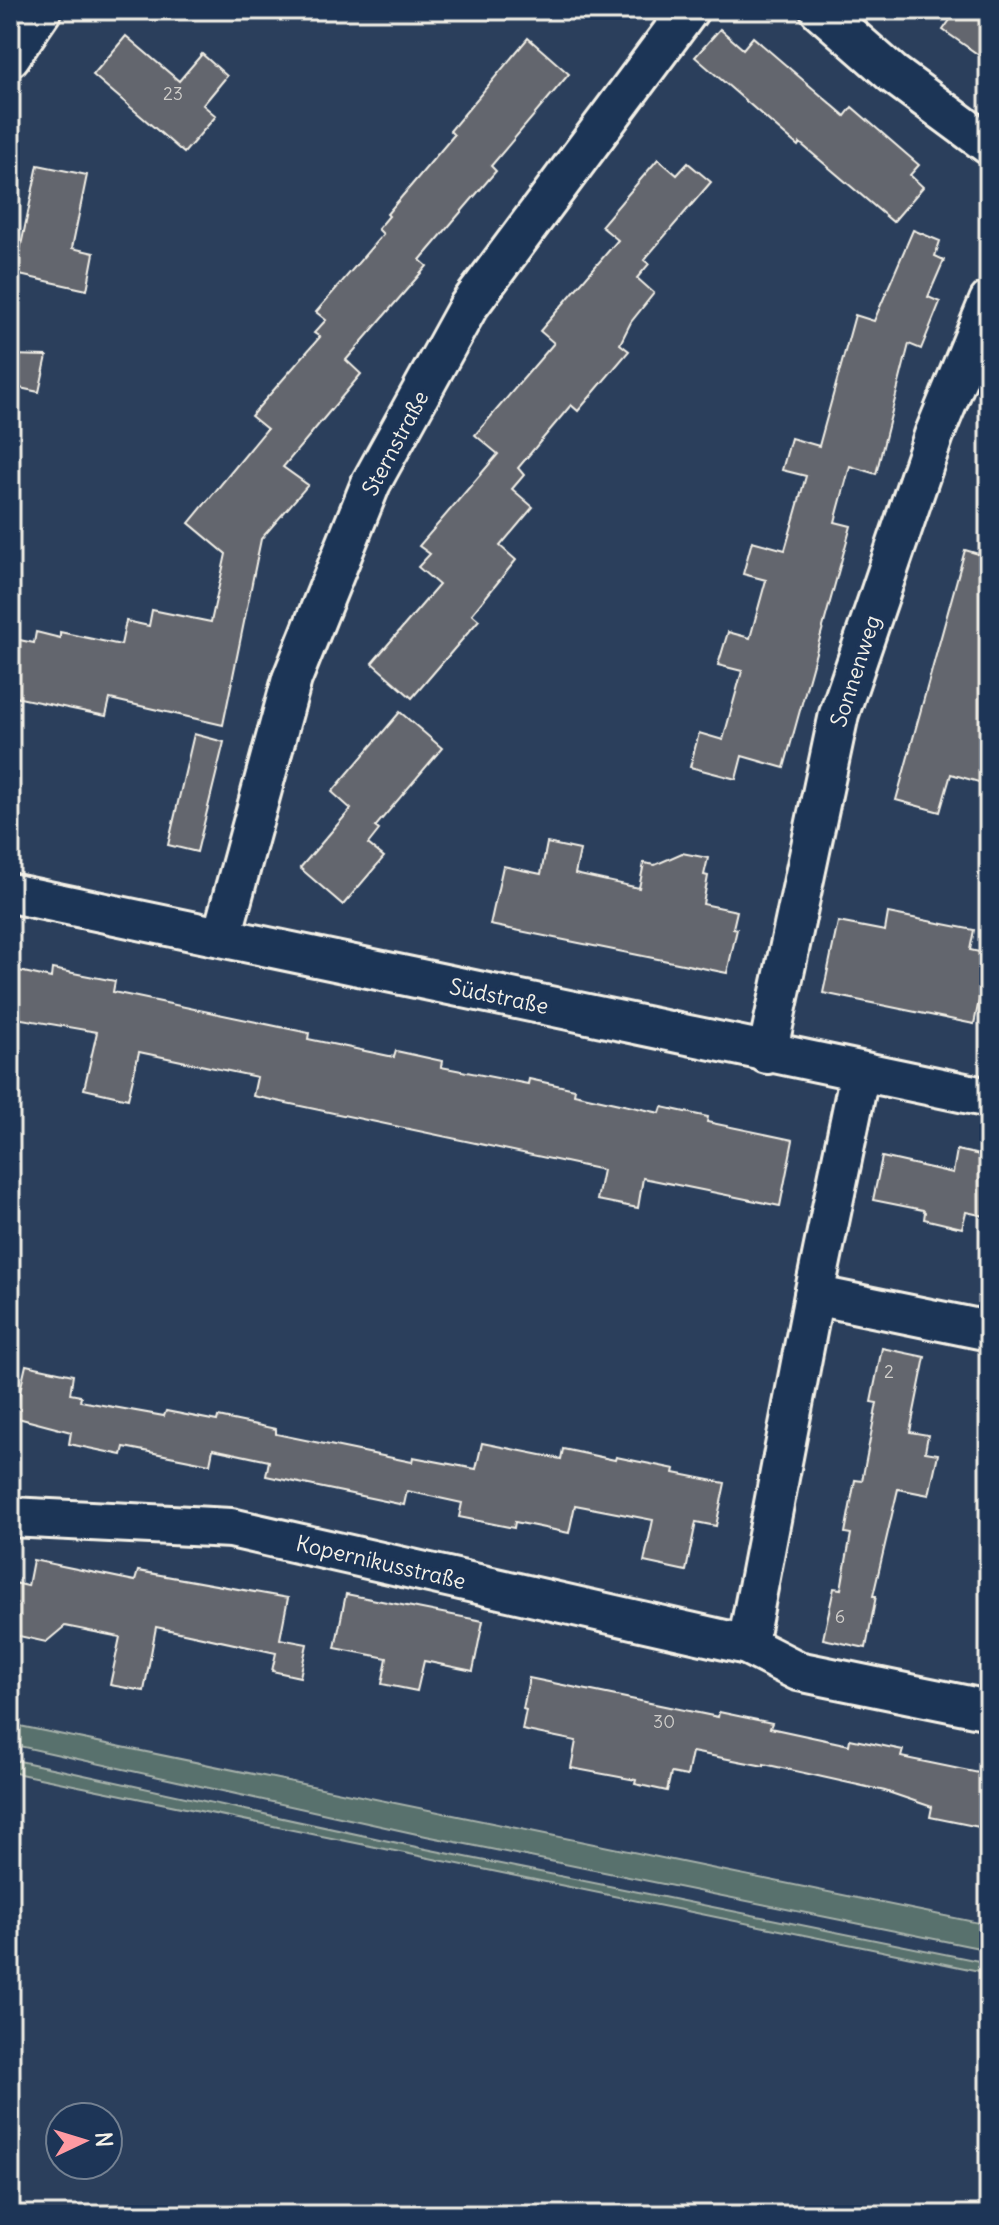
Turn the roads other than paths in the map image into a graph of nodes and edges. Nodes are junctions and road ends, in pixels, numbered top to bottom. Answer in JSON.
{"nodes":[{"id":1,"x":42,"y":10,"type":"edge"},
{"id":2,"x":689,"y":10,"type":"edge"},
{"id":3,"x":820,"y":10,"type":"edge"},
{"id":4,"x":10,"y":57,"type":"edge"},
{"id":5,"x":989,"y":145,"type":"edge"},
{"id":6,"x":989,"y":301,"type":"edge"},
{"id":7,"x":10,"y":893,"type":"edge"},
{"id":8,"x":222,"y":936,"type":"junction"},
{"id":9,"x":767,"y":1054,"type":"junction"},
{"id":10,"x":860,"y":1072,"type":"junction"},
{"id":11,"x":989,"y":1098,"type":"edge"},
{"id":12,"x":814,"y":1295,"type":"junction"},
{"id":13,"x":989,"y":1331,"type":"edge"},
{"id":14,"x":10,"y":1517,"type":"edge"},
{"id":15,"x":747,"y":1645,"type":"junction"},
{"id":16,"x":989,"y":1710,"type":"edge"}],
"edges":[{"from":1,"to":4,"type":"street"},
{"from":2,"to":8,"type":"street","name":"Sternstraße"},
{"from":3,"to":5,"type":"street"},
{"from":6,"to":9,"type":"street","name":"Sonnenweg"},
{"from":7,"to":8,"type":"street","name":"Südstraße"},
{"from":8,"to":9,"type":"street","name":"Südstraße"},
{"from":9,"to":10,"type":"street","name":"Südstraße"},
{"from":10,"to":11,"type":"street","name":"Südstraße"},
{"from":10,"to":12,"type":"street"},
{"from":12,"to":13,"type":"street"},
{"from":12,"to":15,"type":"street"},
{"from":14,"to":15,"type":"street","name":"Kopernikusstraße"},
{"from":15,"to":16,"type":"street","name":"Kopernikusstraße"}]}
